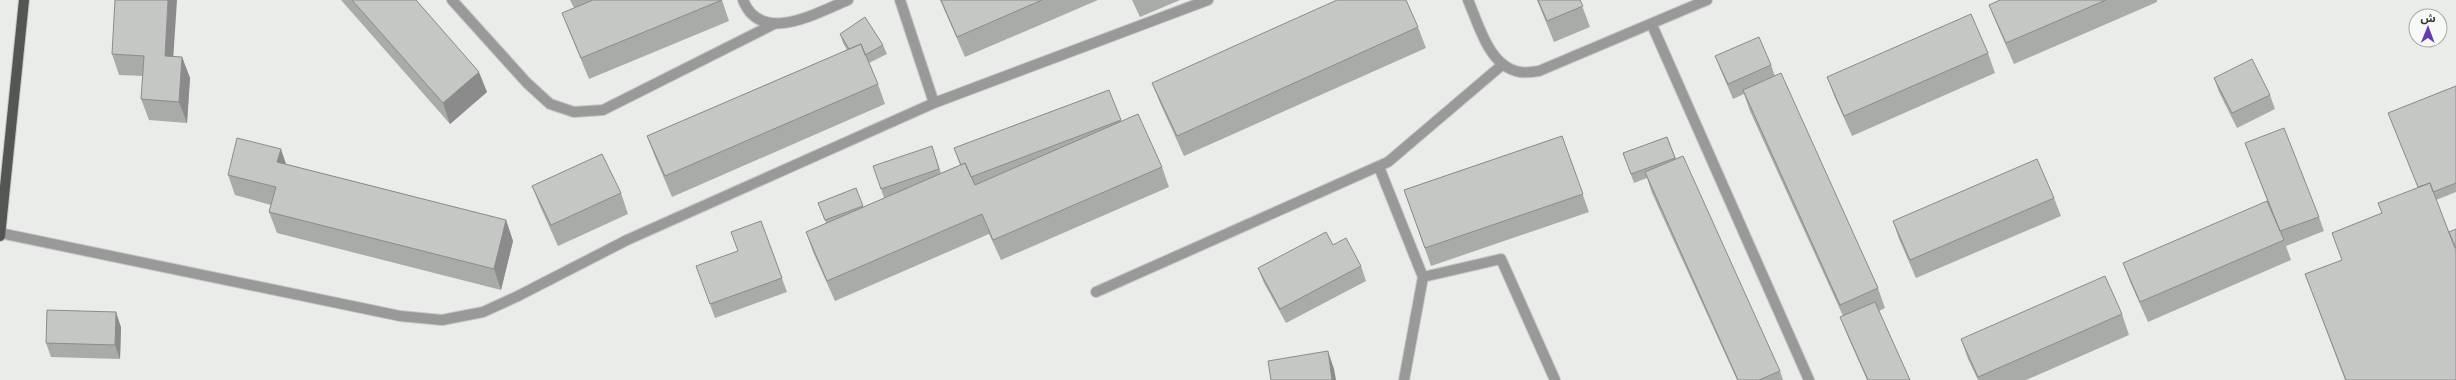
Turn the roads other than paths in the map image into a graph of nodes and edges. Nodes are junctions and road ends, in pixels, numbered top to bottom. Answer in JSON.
{"nodes":[{"id":1,"x":24,"y":0,"type":"edge"},
{"id":2,"x":452,"y":0,"type":"edge"},
{"id":3,"x":743,"y":0,"type":"edge"},
{"id":4,"x":848,"y":0,"type":"edge"},
{"id":5,"x":900,"y":0,"type":"edge"},
{"id":6,"x":1208,"y":0,"type":"edge"},
{"id":7,"x":1468,"y":0,"type":"edge"},
{"id":8,"x":1707,"y":0,"type":"edge"},
{"id":9,"x":774,"y":24,"type":"junction"},
{"id":10,"x":1652,"y":24,"type":"junction"},
{"id":11,"x":1502,"y":65,"type":"junction"},
{"id":12,"x":934,"y":103,"type":"junction"},
{"id":13,"x":1379,"y":167,"type":"junction"},
{"id":14,"x":0,"y":234,"type":"edge"},
{"id":15,"x":1423,"y":277,"type":"junction"},
{"id":16,"x":1096,"y":292,"type":"dead end"},
{"id":17,"x":1404,"y":380,"type":"edge"},
{"id":18,"x":1555,"y":380,"type":"edge"},
{"id":19,"x":1809,"y":380,"type":"edge"}],
"edges":[{"from":1,"to":14,"type":"main road"},
{"from":2,"to":9,"type":"street"},
{"from":3,"to":9,"type":"street"},
{"from":4,"to":9,"type":"street"},
{"from":5,"to":12,"type":"street"},
{"from":6,"to":12,"type":"street"},
{"from":7,"to":11,"type":"street"},
{"from":8,"to":10,"type":"street"},
{"from":10,"to":11,"type":"street"},
{"from":10,"to":19,"type":"street"},
{"from":11,"to":13,"type":"street"},
{"from":12,"to":14,"type":"street"},
{"from":13,"to":15,"type":"street"},
{"from":13,"to":16,"type":"street"},
{"from":15,"to":17,"type":"street"},
{"from":15,"to":18,"type":"street"}]}
